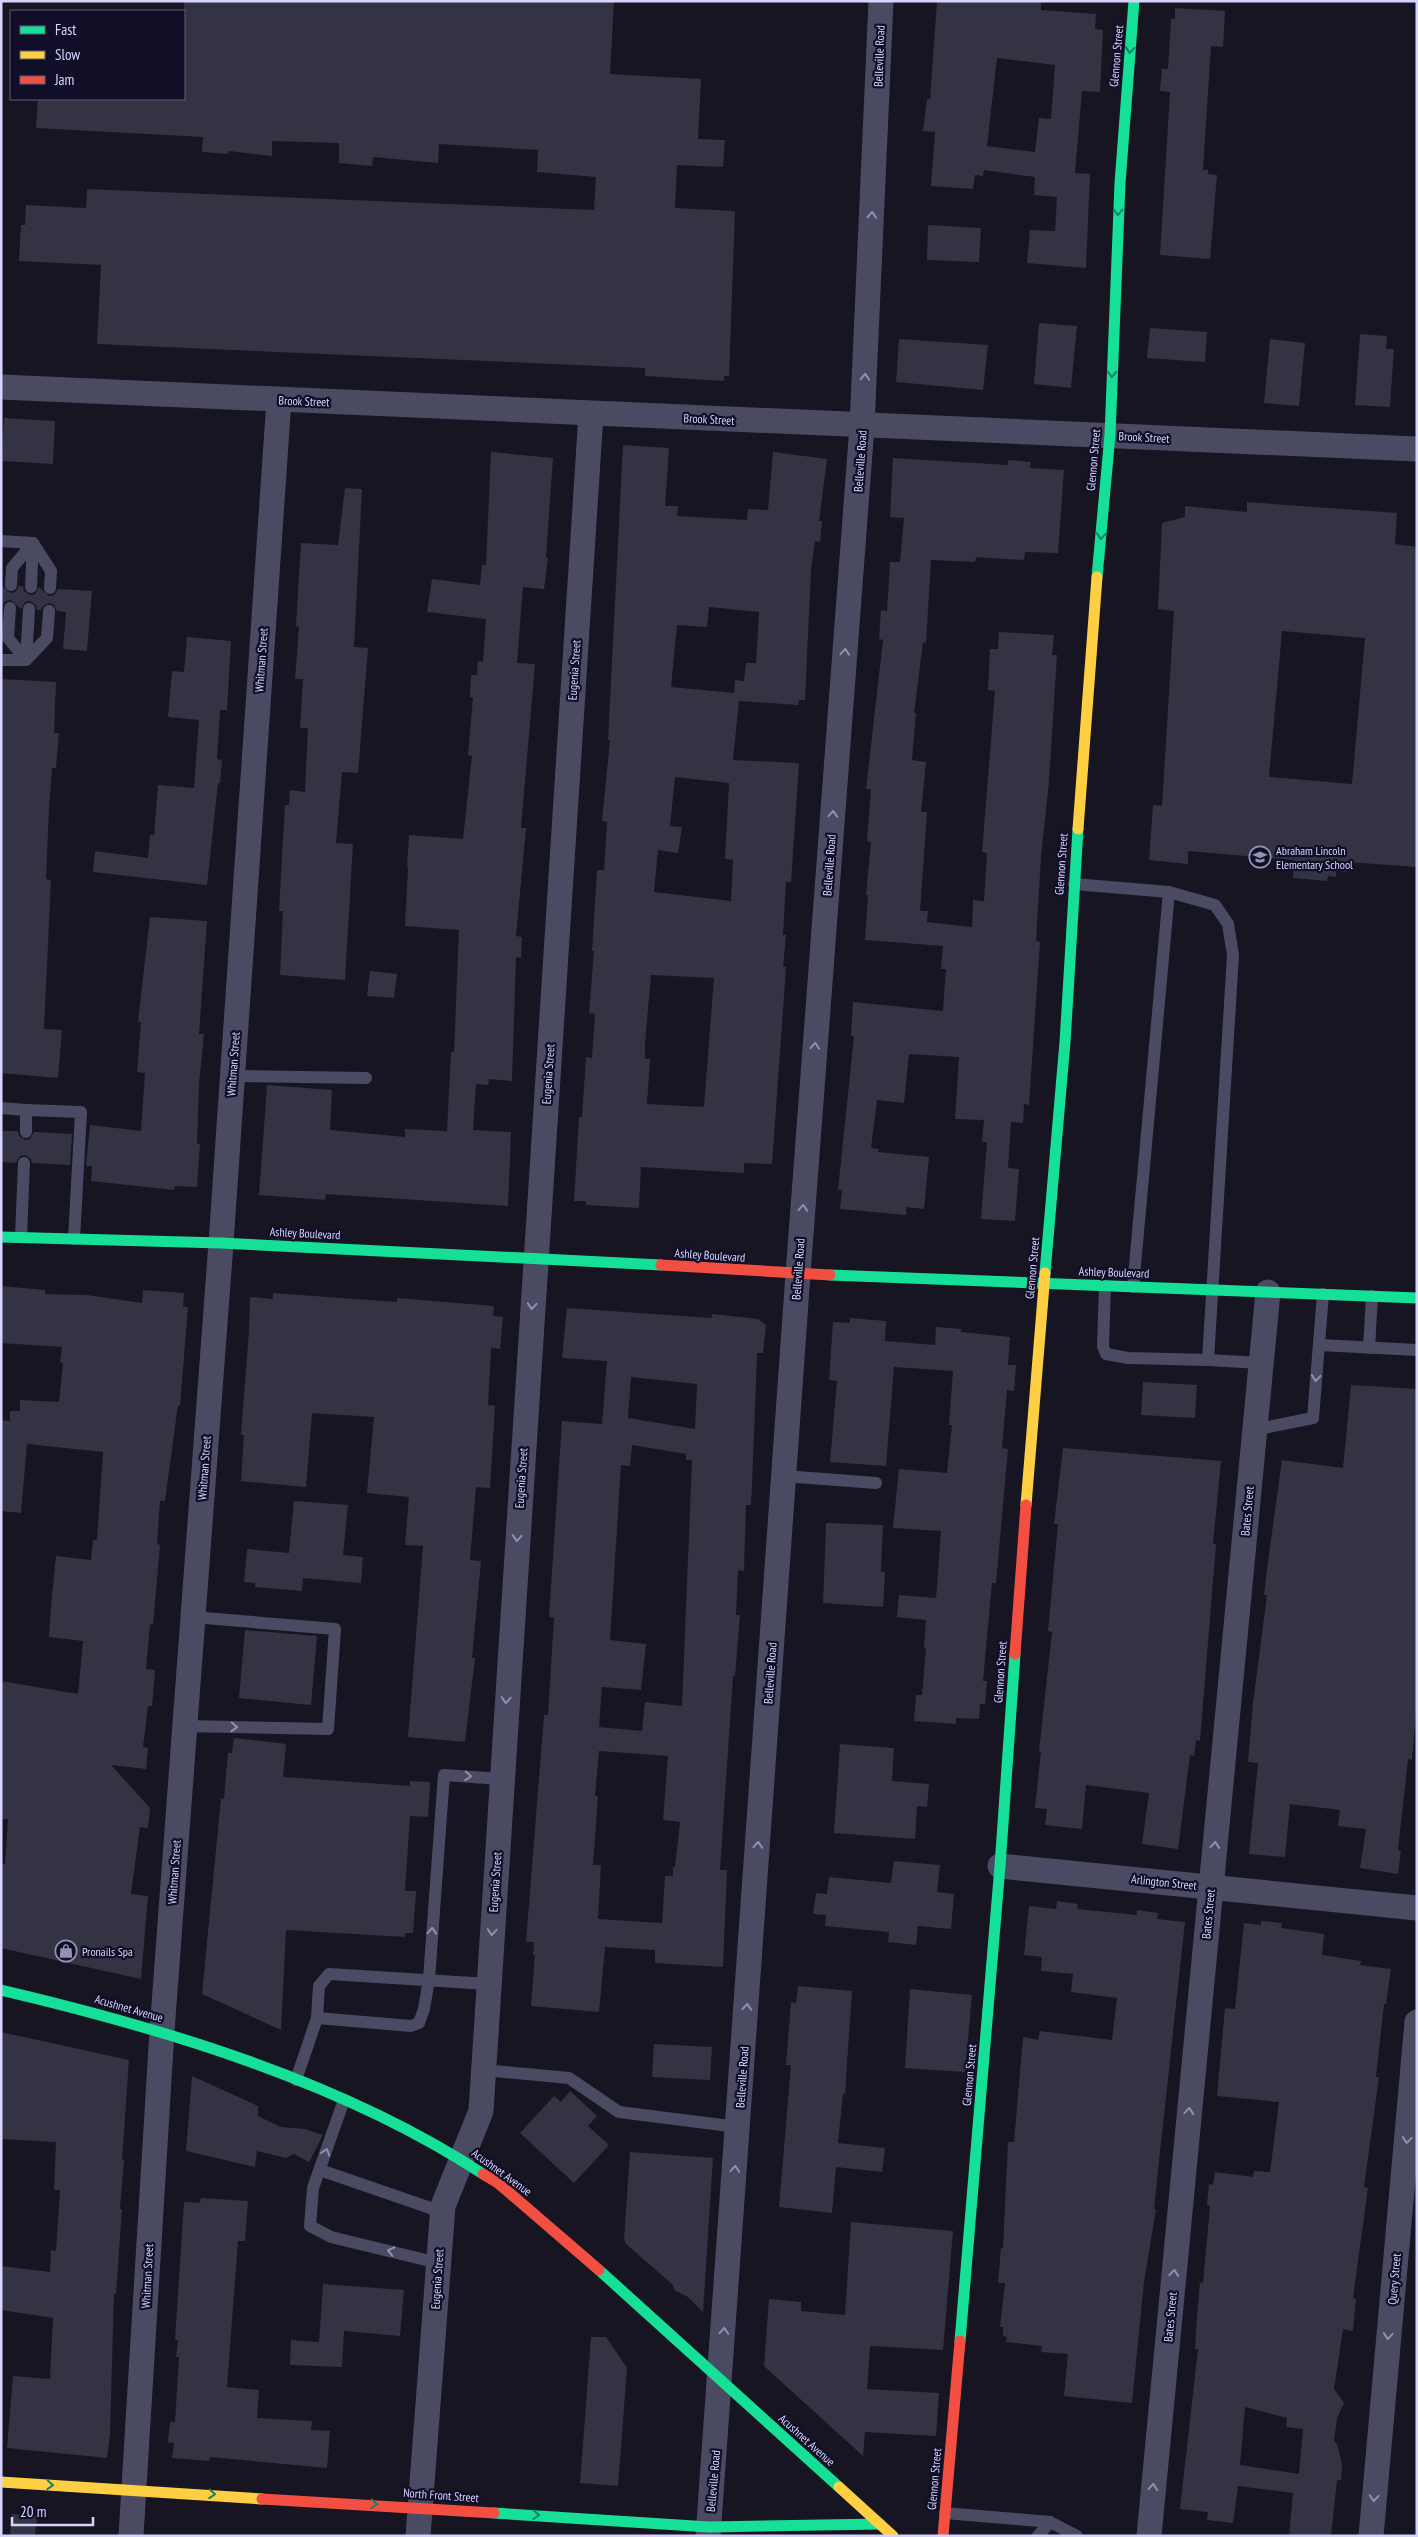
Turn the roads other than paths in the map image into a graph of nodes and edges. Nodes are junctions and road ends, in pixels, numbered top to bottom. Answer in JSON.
{"nodes":[{"id":1,"x":881,"y":1,"type":"edge"},
{"id":2,"x":1134,"y":1,"type":"edge"},
{"id":3,"x":1,"y":387,"type":"edge"},
{"id":4,"x":279,"y":400,"type":"junction"},
{"id":5,"x":591,"y":414,"type":"junction"},
{"id":6,"x":862,"y":426,"type":"junction"},
{"id":7,"x":1110,"y":435,"type":"junction"},
{"id":8,"x":1417,"y":448,"type":"edge"},
{"id":9,"x":1,"y":541,"type":"edge"},
{"id":10,"x":33,"y":543,"type":"junction"},
{"id":11,"x":11,"y":586,"type":"dead end"},
{"id":12,"x":30,"y":587,"type":"dead end"},
{"id":13,"x":50,"y":588,"type":"dead end"},
{"id":14,"x":10,"y":608,"type":"dead end"},
{"id":15,"x":29,"y":609,"type":"dead end"},
{"id":16,"x":49,"y":611,"type":"dead end"},
{"id":17,"x":1,"y":660,"type":"edge"},
{"id":18,"x":26,"y":660,"type":"junction"},
{"id":19,"x":1074,"y":884,"type":"junction"},
{"id":20,"x":1169,"y":892,"type":"junction"},
{"id":21,"x":232,"y":1076,"type":"junction"},
{"id":22,"x":366,"y":1078,"type":"dead end"},
{"id":23,"x":1,"y":1108,"type":"edge"},
{"id":24,"x":26,"y":1110,"type":"junction"},
{"id":25,"x":26,"y":1132,"type":"dead end"},
{"id":26,"x":24,"y":1163,"type":"dead end"},
{"id":27,"x":1,"y":1237,"type":"edge"},
{"id":28,"x":20,"y":1237,"type":"junction"},
{"id":29,"x":74,"y":1239,"type":"junction"},
{"id":30,"x":221,"y":1243,"type":"junction"},
{"id":31,"x":536,"y":1257,"type":"junction"},
{"id":32,"x":798,"y":1274,"type":"junction"},
{"id":33,"x":1044,"y":1284,"type":"junction"},
{"id":34,"x":1105,"y":1286,"type":"junction"},
{"id":35,"x":1133,"y":1287,"type":"junction"},
{"id":36,"x":1212,"y":1290,"type":"junction"},
{"id":37,"x":1268,"y":1292,"type":"junction"},
{"id":38,"x":1324,"y":1294,"type":"junction"},
{"id":39,"x":1372,"y":1296,"type":"junction"},
{"id":40,"x":1417,"y":1298,"type":"edge"},
{"id":41,"x":1319,"y":1345,"type":"junction"},
{"id":42,"x":1369,"y":1348,"type":"junction"},
{"id":43,"x":1417,"y":1350,"type":"edge"},
{"id":44,"x":1208,"y":1360,"type":"junction"},
{"id":45,"x":1260,"y":1363,"type":"junction"},
{"id":46,"x":1254,"y":1430,"type":"junction"},
{"id":47,"x":784,"y":1476,"type":"junction"},
{"id":48,"x":876,"y":1483,"type":"dead end"},
{"id":49,"x":193,"y":1617,"type":"junction"},
{"id":50,"x":185,"y":1726,"type":"junction"},
{"id":51,"x":501,"y":1779,"type":"junction"},
{"id":52,"x":1000,"y":1866,"type":"junction"},
{"id":53,"x":1211,"y":1887,"type":"junction"},
{"id":54,"x":1417,"y":1908,"type":"edge"},
{"id":55,"x":429,"y":1980,"type":"junction"},
{"id":56,"x":488,"y":1984,"type":"junction"},
{"id":57,"x":1,"y":1990,"type":"edge"},
{"id":58,"x":317,"y":2018,"type":"junction"},
{"id":59,"x":1417,"y":2022,"type":"edge"},
{"id":60,"x":162,"y":2031,"type":"junction"},
{"id":61,"x":483,"y":2070,"type":"junction"},
{"id":62,"x":296,"y":2080,"type":"junction"},
{"id":63,"x":344,"y":2100,"type":"junction"},
{"id":64,"x":738,"y":2127,"type":"junction"},
{"id":65,"x":461,"y":2159,"type":"junction"},
{"id":66,"x":320,"y":2170,"type":"junction"},
{"id":67,"x":442,"y":2212,"type":"junction"},
{"id":68,"x":438,"y":2263,"type":"junction"},
{"id":69,"x":720,"y":2380,"type":"junction"},
{"id":70,"x":1,"y":2482,"type":"edge"},
{"id":71,"x":134,"y":2490,"type":"junction"},
{"id":72,"x":420,"y":2507,"type":"junction"},
{"id":73,"x":945,"y":2513,"type":"junction"},
{"id":74,"x":1050,"y":2522,"type":"junction"},
{"id":75,"x":880,"y":2524,"type":"junction"},
{"id":76,"x":709,"y":2531,"type":"edge"},
{"id":77,"x":132,"y":2536,"type":"edge"},
{"id":78,"x":418,"y":2536,"type":"edge"},
{"id":79,"x":893,"y":2536,"type":"edge"},
{"id":80,"x":943,"y":2536,"type":"edge"},
{"id":81,"x":1038,"y":2536,"type":"edge"},
{"id":82,"x":1077,"y":2536,"type":"edge"},
{"id":83,"x":1149,"y":2536,"type":"edge"},
{"id":84,"x":1371,"y":2536,"type":"edge"}],
"edges":[{"from":6,"to":1,"type":"street","name":"Belleville Road","one_way":true},
{"from":2,"to":7,"type":"street","name":"Glennon Street","one_way":true},
{"from":3,"to":4,"type":"street","name":"Brook Street"},
{"from":4,"to":5,"type":"street","name":"Brook Street"},
{"from":4,"to":21,"type":"street","name":"Whitman Street"},
{"from":5,"to":6,"type":"street","name":"Brook Street"},
{"from":5,"to":31,"type":"street","name":"Eugenia Street"},
{"from":6,"to":7,"type":"street","name":"Brook Street"},
{"from":32,"to":6,"type":"street","name":"Belleville Road","one_way":true},
{"from":7,"to":8,"type":"street","name":"Brook Street"},
{"from":7,"to":19,"type":"street","name":"Glennon Street","one_way":true},
{"from":9,"to":10,"type":"lane"},
{"from":10,"to":11,"type":"lane"},
{"from":10,"to":12,"type":"lane"},
{"from":10,"to":13,"type":"lane"},
{"from":14,"to":18,"type":"lane"},
{"from":15,"to":18,"type":"lane"},
{"from":16,"to":18,"type":"lane"},
{"from":17,"to":18,"type":"lane"},
{"from":19,"to":20,"type":"lane"},
{"from":19,"to":33,"type":"street","name":"Glennon Street"},
{"from":20,"to":35,"type":"lane"},
{"from":20,"to":36,"type":"lane"},
{"from":21,"to":22,"type":"lane"},
{"from":21,"to":30,"type":"street","name":"Whitman Street"},
{"from":23,"to":24,"type":"lane"},
{"from":24,"to":25,"type":"lane"},
{"from":24,"to":29,"type":"lane"},
{"from":26,"to":28,"type":"lane"},
{"from":27,"to":28,"type":"street","name":"Ashley Boulevard"},
{"from":28,"to":29,"type":"street","name":"Ashley Boulevard"},
{"from":29,"to":30,"type":"street","name":"Ashley Boulevard"},
{"from":30,"to":31,"type":"street","name":"Ashley Boulevard"},
{"from":30,"to":49,"type":"street","name":"Whitman Street"},
{"from":31,"to":32,"type":"street","name":"Ashley Boulevard"},
{"from":31,"to":51,"type":"street","name":"Eugenia Street","one_way":true},
{"from":32,"to":33,"type":"street","name":"Ashley Boulevard"},
{"from":32,"to":47,"type":"street","name":"Belleville Road"},
{"from":33,"to":34,"type":"street","name":"Ashley Boulevard"},
{"from":33,"to":52,"type":"street","name":"Glennon Street"},
{"from":34,"to":35,"type":"street","name":"Ashley Boulevard"},
{"from":34,"to":44,"type":"lane"},
{"from":35,"to":36,"type":"street","name":"Ashley Boulevard"},
{"from":36,"to":37,"type":"street","name":"Ashley Boulevard"},
{"from":36,"to":44,"type":"lane"},
{"from":37,"to":38,"type":"street","name":"Ashley Boulevard"},
{"from":37,"to":45,"type":"street","name":"Bates Street"},
{"from":38,"to":39,"type":"street","name":"Ashley Boulevard"},
{"from":38,"to":41,"type":"lane"},
{"from":39,"to":40,"type":"street","name":"Ashley Boulevard"},
{"from":39,"to":42,"type":"lane"},
{"from":41,"to":42,"type":"lane"},
{"from":41,"to":46,"type":"lane","one_way":true},
{"from":42,"to":43,"type":"lane"},
{"from":44,"to":45,"type":"lane"},
{"from":45,"to":46,"type":"street","name":"Bates Street"},
{"from":53,"to":46,"type":"street","name":"Bates Street","one_way":true},
{"from":47,"to":48,"type":"lane"},
{"from":64,"to":47,"type":"street","name":"Belleville Road","one_way":true},
{"from":49,"to":50,"type":"street","name":"Whitman Street"},
{"from":50,"to":49,"type":"lane","one_way":true},
{"from":50,"to":60,"type":"street","name":"Whitman Street"},
{"from":55,"to":51,"type":"lane","one_way":true},
{"from":51,"to":56,"type":"street","name":"Eugenia Street","one_way":true},
{"from":52,"to":53,"type":"street","name":"Arlington Street"},
{"from":52,"to":73,"type":"street","name":"Glennon Street"},
{"from":53,"to":54,"type":"street","name":"Arlington Street"},
{"from":83,"to":53,"type":"street","name":"Bates Street","one_way":true},
{"from":55,"to":56,"type":"lane"},
{"from":55,"to":58,"type":"lane"},
{"from":55,"to":58,"type":"lane"},
{"from":56,"to":61,"type":"street","name":"Eugenia Street"},
{"from":57,"to":60,"type":"street","name":"Acushnet Avenue"},
{"from":58,"to":62,"type":"lane"},
{"from":59,"to":84,"type":"street","name":"Query Street","one_way":true},
{"from":60,"to":62,"type":"street","name":"Acushnet Avenue"},
{"from":60,"to":71,"type":"street","name":"Whitman Street"},
{"from":61,"to":64,"type":"lane"},
{"from":61,"to":65,"type":"street","name":"Eugenia Street"},
{"from":62,"to":63,"type":"street","name":"Acushnet Avenue"},
{"from":63,"to":65,"type":"street","name":"Acushnet Avenue"},
{"from":66,"to":63,"type":"lane","one_way":true},
{"from":69,"to":64,"type":"street","name":"Belleville Road","one_way":true},
{"from":65,"to":67,"type":"street","name":"Eugenia Street"},
{"from":65,"to":69,"type":"street","name":"Acushnet Avenue"},
{"from":66,"to":67,"type":"lane"},
{"from":68,"to":66,"type":"lane","one_way":true},
{"from":67,"to":68,"type":"street","name":"Eugenia Street"},
{"from":68,"to":72,"type":"street","name":"Eugenia Street"},
{"from":69,"to":75,"type":"street","name":"Acushnet Avenue"},
{"from":69,"to":76,"type":"street","name":"Belleville Road"},
{"from":70,"to":71,"type":"street","name":"North Front Street","one_way":true},
{"from":71,"to":72,"type":"street","name":"North Front Street","one_way":true},
{"from":71,"to":77,"type":"street","name":"Whitman Street"},
{"from":72,"to":76,"type":"street","name":"North Front Street","one_way":true},
{"from":72,"to":78,"type":"street","name":"Eugenia Street"},
{"from":73,"to":74,"type":"lane"},
{"from":73,"to":80,"type":"street","name":"Glennon Street"},
{"from":74,"to":81,"type":"lane"},
{"from":74,"to":82,"type":"lane"},
{"from":75,"to":76,"type":"street","name":"North Front Street"},
{"from":75,"to":79,"type":"street","name":"Acushnet Avenue"}]}
